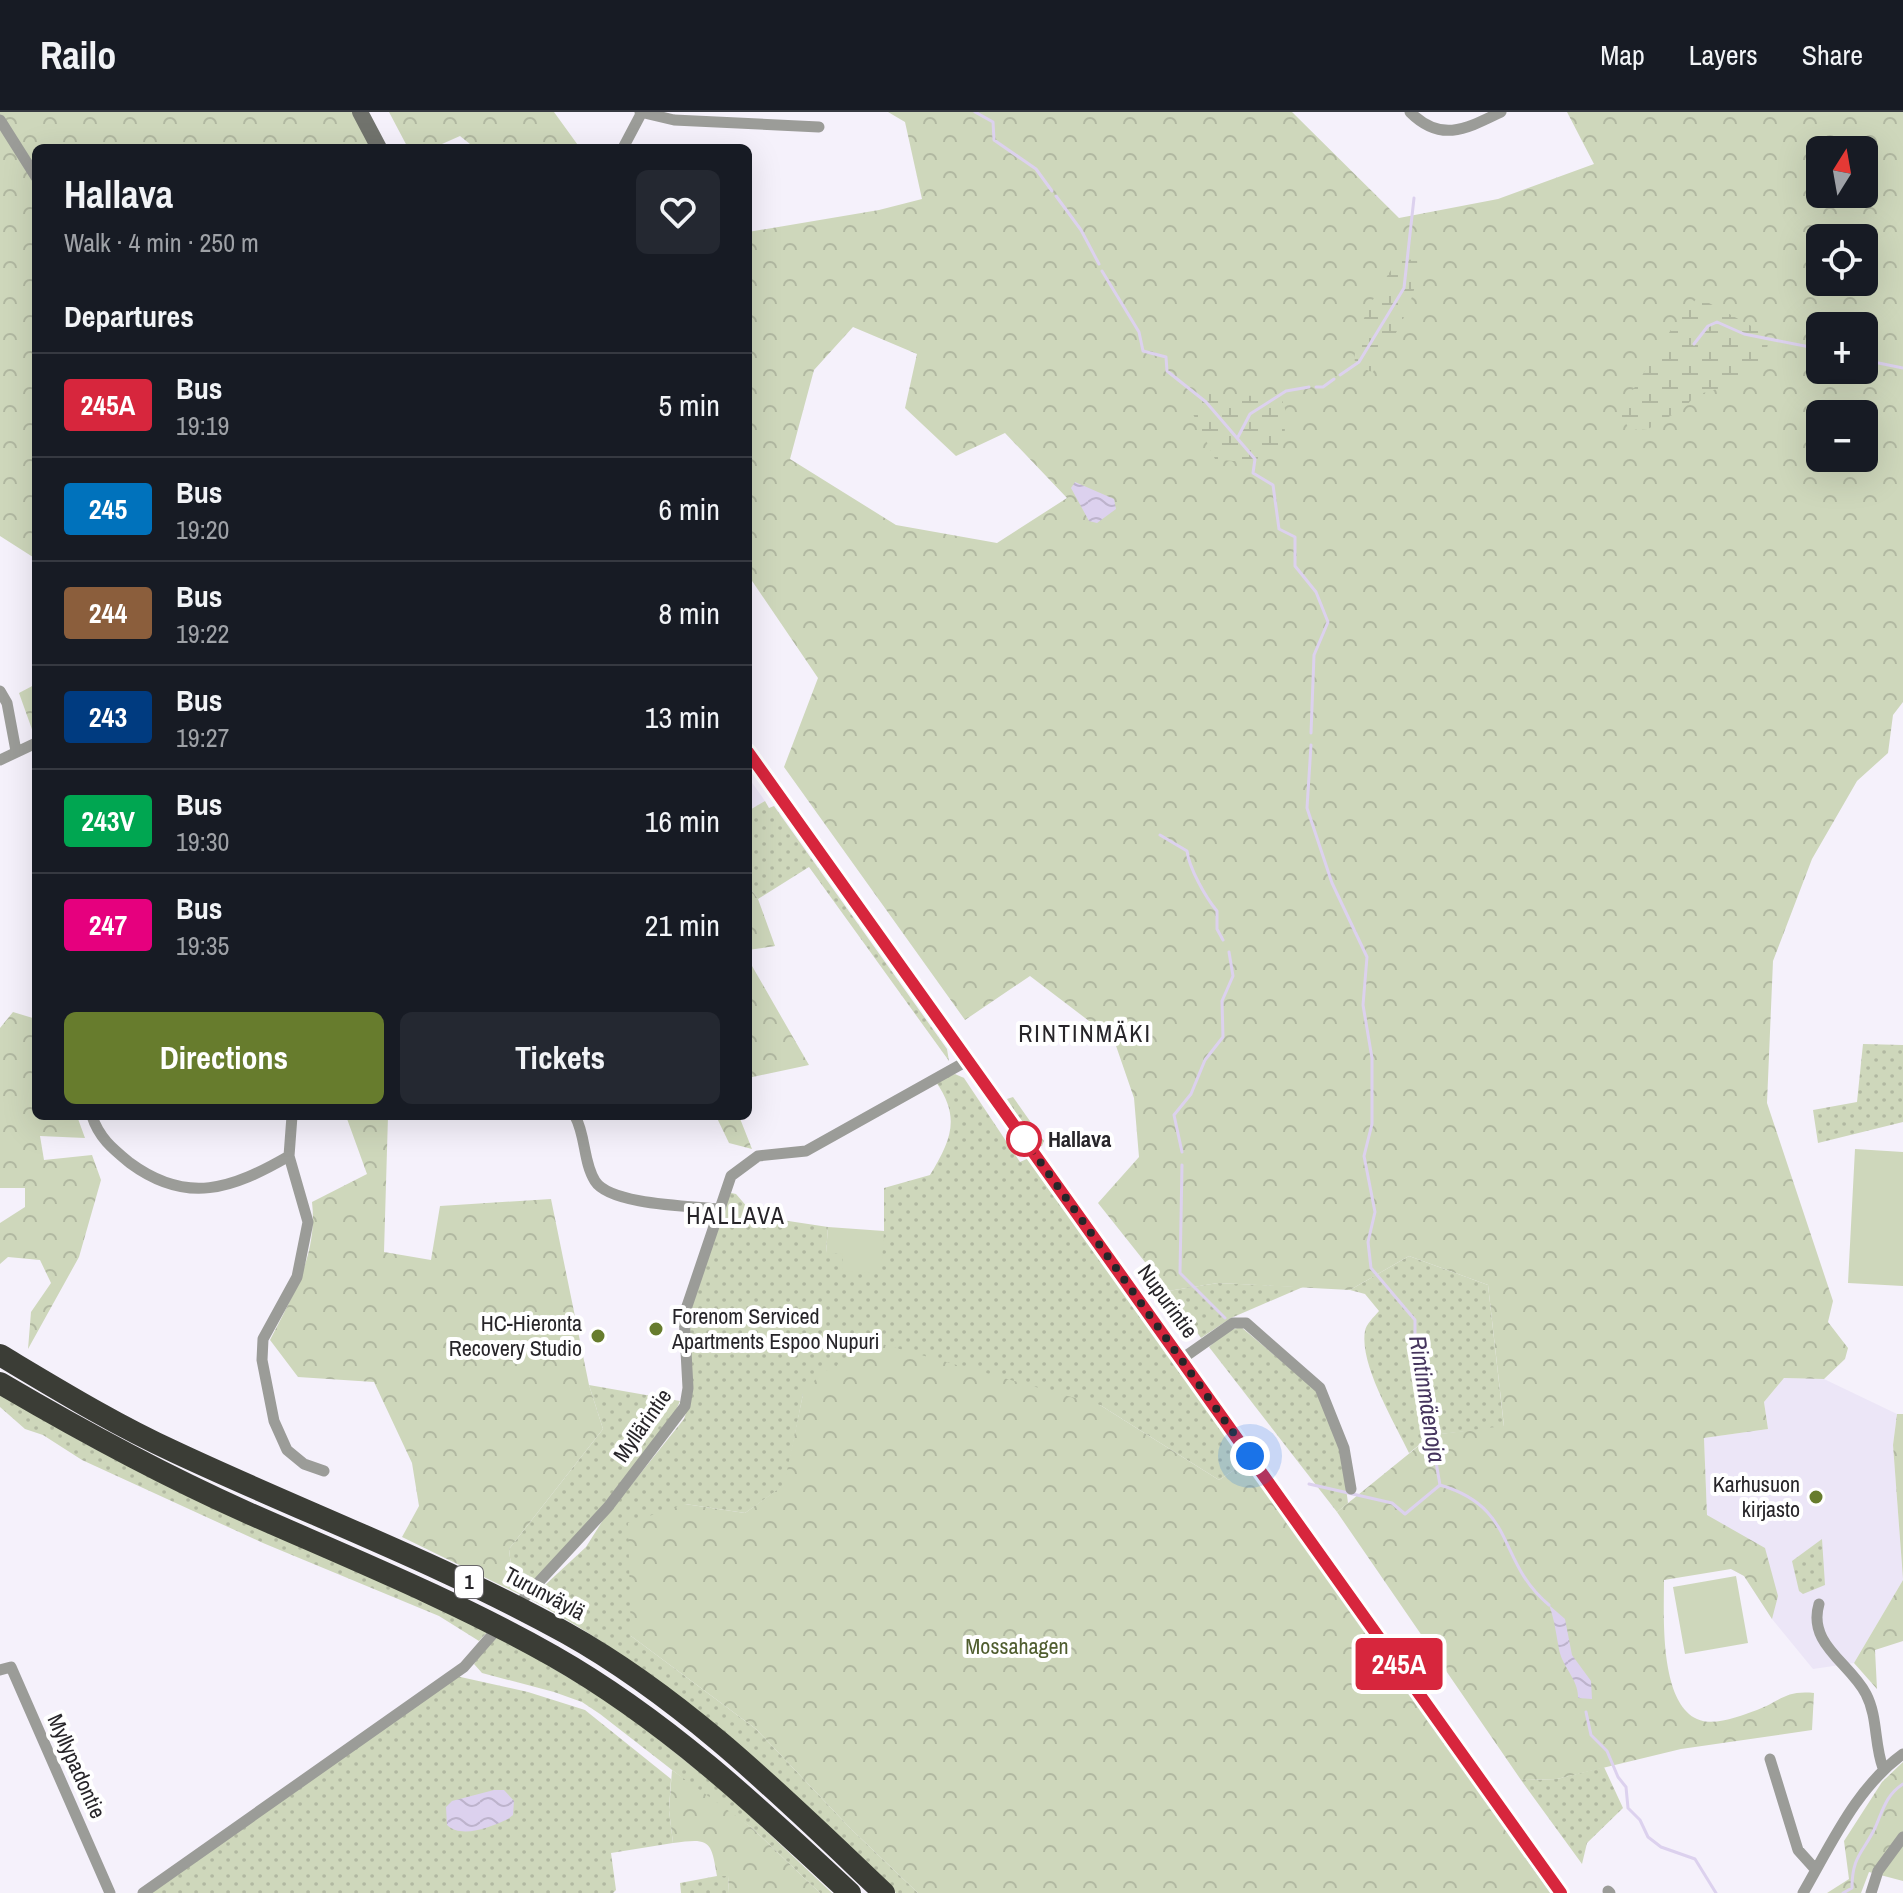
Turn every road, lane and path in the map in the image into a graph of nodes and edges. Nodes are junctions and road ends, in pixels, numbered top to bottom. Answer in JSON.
{"nodes":[{"id":1,"x":360,"y":112,"type":"edge"},
{"id":2,"x":641,"y":112,"type":"edge"},
{"id":3,"x":1410,"y":112,"type":"edge"},
{"id":4,"x":1501,"y":112,"type":"edge"},
{"id":5,"x":0,"y":120,"type":"edge"},
{"id":6,"x":819,"y":127,"type":"dead end"},
{"id":7,"x":377,"y":144,"type":"edge"},
{"id":8,"x":625,"y":144,"type":"edge"},
{"id":9,"x":32,"y":171,"type":"edge"},
{"id":10,"x":0,"y":691,"type":"edge"},
{"id":11,"x":32,"y":745,"type":"edge"},
{"id":12,"x":16,"y":751,"type":"junction"},
{"id":13,"x":752,"y":758,"type":"edge"},
{"id":14,"x":0,"y":760,"type":"edge"},
{"id":15,"x":967,"y":1061,"type":"junction"},
{"id":16,"x":94,"y":1120,"type":"edge"},
{"id":17,"x":292,"y":1120,"type":"edge"},
{"id":18,"x":576,"y":1120,"type":"edge"},
{"id":19,"x":289,"y":1156,"type":"junction"},
{"id":20,"x":719,"y":1209,"type":"junction"},
{"id":21,"x":0,"y":1355,"type":"edge"},
{"id":22,"x":1183,"y":1358,"type":"junction"},
{"id":23,"x":0,"y":1383,"type":"edge"},
{"id":24,"x":324,"y":1471,"type":"dead end"},
{"id":25,"x":1351,"y":1489,"type":"dead end"},
{"id":26,"x":524,"y":1598,"type":"dead end"},
{"id":27,"x":1819,"y":1604,"type":"dead end"},
{"id":28,"x":492,"y":1635,"type":"dead end"},
{"id":29,"x":0,"y":1670,"type":"edge"},
{"id":30,"x":1903,"y":1754,"type":"edge"},
{"id":31,"x":1770,"y":1759,"type":"dead end"},
{"id":32,"x":1883,"y":1768,"type":"junction"},
{"id":33,"x":1903,"y":1837,"type":"edge"},
{"id":34,"x":1816,"y":1870,"type":"junction"},
{"id":35,"x":1551,"y":1876,"type":"junction"},
{"id":36,"x":110,"y":1893,"type":"edge"},
{"id":37,"x":143,"y":1893,"type":"edge"},
{"id":38,"x":850,"y":1893,"type":"edge"},
{"id":39,"x":884,"y":1893,"type":"edge"},
{"id":40,"x":1560,"y":1893,"type":"edge"},
{"id":41,"x":1567,"y":1893,"type":"edge"},
{"id":42,"x":1803,"y":1893,"type":"edge"},
{"id":43,"x":1871,"y":1893,"type":"edge"}],
"edges":[{"from":1,"to":7,"type":"main road"},
{"from":2,"to":6,"type":"street"},
{"from":2,"to":8,"type":"street"},
{"from":3,"to":4,"type":"street"},
{"from":5,"to":9,"type":"street"},
{"from":10,"to":12,"type":"street"},
{"from":11,"to":12,"type":"street"},
{"from":12,"to":14,"type":"street"},
{"from":13,"to":15,"type":"main road","name":"Nupurintie"},
{"from":15,"to":20,"type":"street","name":"Myllärintie"},
{"from":15,"to":22,"type":"main road","name":"Nupurintie"},
{"from":16,"to":19,"type":"street"},
{"from":17,"to":19,"type":"street"},
{"from":18,"to":20,"type":"street"},
{"from":19,"to":24,"type":"street"},
{"from":20,"to":26,"type":"street","name":"Myllärintie"},
{"from":21,"to":39,"type":"highway","name":"Turunväylä","number":"1"},
{"from":22,"to":25,"type":"street"},
{"from":22,"to":35,"type":"main road","name":"Nupurintie"},
{"from":23,"to":38,"type":"highway","number":"1"},
{"from":27,"to":32,"type":"street"},
{"from":28,"to":37,"type":"street"},
{"from":29,"to":36,"type":"street","name":"Myllypadontie"},
{"from":30,"to":32,"type":"street"},
{"from":31,"to":34,"type":"street"},
{"from":32,"to":34,"type":"street"},
{"from":33,"to":43,"type":"street"},
{"from":34,"to":42,"type":"street"},
{"from":35,"to":40,"type":"main road","name":"Nupurintie"},
{"from":35,"to":41,"type":"main road","name":"Nupurintie"}]}
